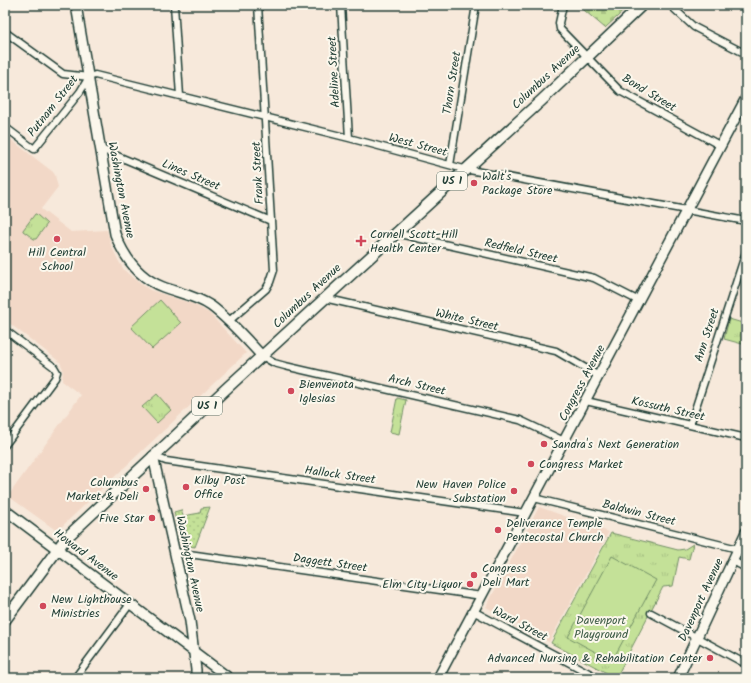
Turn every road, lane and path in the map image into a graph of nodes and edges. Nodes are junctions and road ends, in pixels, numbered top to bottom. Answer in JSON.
{"nodes":[{"id":1,"x":76,"y":5,"type":"edge"},
{"id":2,"x":174,"y":5,"type":"edge"},
{"id":3,"x":258,"y":5,"type":"edge"},
{"id":4,"x":341,"y":5,"type":"edge"},
{"id":5,"x":476,"y":5,"type":"edge"},
{"id":6,"x":563,"y":5,"type":"edge"},
{"id":7,"x":642,"y":5,"type":"edge"},
{"id":8,"x":670,"y":5,"type":"edge"},
{"id":9,"x":5,"y":32,"type":"edge"},
{"id":10,"x":746,"y":54,"type":"edge"},
{"id":11,"x":587,"y":57,"type":"junction"},
{"id":12,"x":89,"y":77,"type":"junction"},
{"id":13,"x":180,"y":96,"type":"junction"},
{"id":14,"x":746,"y":98,"type":"edge"},
{"id":15,"x":266,"y":118,"type":"junction"},
{"id":16,"x":5,"y":127,"type":"edge"},
{"id":17,"x":349,"y":138,"type":"junction"},
{"id":18,"x":721,"y":146,"type":"junction"},
{"id":19,"x":101,"y":149,"type":"junction"},
{"id":20,"x":450,"y":165,"type":"junction"},
{"id":21,"x":464,"y":169,"type":"junction"},
{"id":22,"x":687,"y":210,"type":"junction"},
{"id":23,"x":271,"y":221,"type":"junction"},
{"id":24,"x":746,"y":221,"type":"edge"},
{"id":25,"x":394,"y":233,"type":"junction"},
{"id":26,"x":746,"y":252,"type":"edge"},
{"id":27,"x":324,"y":298,"type":"junction"},
{"id":28,"x":639,"y":301,"type":"junction"},
{"id":29,"x":229,"y":322,"type":"junction"},
{"id":30,"x":5,"y":330,"type":"edge"},
{"id":31,"x":262,"y":356,"type":"junction"},
{"id":32,"x":599,"y":376,"type":"junction"},
{"id":33,"x":586,"y":401,"type":"junction"},
{"id":34,"x":690,"y":425,"type":"junction"},
{"id":35,"x":746,"y":438,"type":"edge"},
{"id":36,"x":564,"y":441,"type":"junction"},
{"id":37,"x":5,"y":445,"type":"edge"},
{"id":38,"x":153,"y":456,"type":"junction"},
{"id":39,"x":534,"y":498,"type":"junction"},
{"id":40,"x":5,"y":510,"type":"edge"},
{"id":41,"x":525,"y":513,"type":"junction"},
{"id":42,"x":746,"y":532,"type":"edge"},
{"id":43,"x":58,"y":549,"type":"junction"},
{"id":44,"x":738,"y":549,"type":"junction"},
{"id":45,"x":175,"y":552,"type":"junction"},
{"id":46,"x":733,"y":561,"type":"junction"},
{"id":47,"x":746,"y":568,"type":"edge"},
{"id":48,"x":482,"y":596,"type":"junction"},
{"id":49,"x":130,"y":604,"type":"junction"},
{"id":50,"x":473,"y":611,"type":"junction"},
{"id":51,"x":651,"y":613,"type":"dead end"},
{"id":52,"x":5,"y":620,"type":"edge"},
{"id":53,"x":697,"y":638,"type":"junction"},
{"id":54,"x":194,"y":652,"type":"junction"},
{"id":55,"x":746,"y":664,"type":"edge"},
{"id":56,"x":75,"y":678,"type":"edge"},
{"id":57,"x":196,"y":678,"type":"edge"},
{"id":58,"x":229,"y":678,"type":"edge"},
{"id":59,"x":438,"y":678,"type":"edge"},
{"id":60,"x":598,"y":678,"type":"edge"},
{"id":61,"x":678,"y":678,"type":"edge"}],
"edges":[{"from":1,"to":12,"type":"main road","name":"Washington Avenue"},
{"from":2,"to":13,"type":"street"},
{"from":3,"to":15,"type":"street","name":"Frank Street"},
{"from":4,"to":17,"type":"street","name":"Adeline Street"},
{"from":5,"to":20,"type":"street","name":"Thorn Street"},
{"from":6,"to":11,"type":"street","name":"Bond Street"},
{"from":7,"to":11,"type":"main road","name":"Columbus Avenue","number":"US 1"},
{"from":8,"to":10,"type":"street"},
{"from":9,"to":12,"type":"street","name":"West Street"},
{"from":11,"to":18,"type":"street","name":"Bond Street"},
{"from":11,"to":21,"type":"main road","name":"Columbus Avenue","number":"US 1"},
{"from":12,"to":13,"type":"street","name":"West Street"},
{"from":12,"to":16,"type":"street","name":"Putnam Street"},
{"from":12,"to":19,"type":"main road","name":"Washington Avenue"},
{"from":13,"to":15,"type":"street","name":"West Street"},
{"from":14,"to":18,"type":"main road","name":"Congress Avenue"},
{"from":15,"to":17,"type":"street","name":"West Street"},
{"from":15,"to":23,"type":"street","name":"Frank Street"},
{"from":17,"to":20,"type":"street","name":"West Street"},
{"from":18,"to":22,"type":"main road","name":"Congress Avenue"},
{"from":19,"to":23,"type":"street","name":"Lines Street"},
{"from":19,"to":29,"type":"main road","name":"Washington Avenue"},
{"from":20,"to":21,"type":"street","name":"West Street"},
{"from":21,"to":22,"type":"street","name":"West Street"},
{"from":21,"to":25,"type":"main road","name":"Columbus Avenue","number":"US 1"},
{"from":22,"to":24,"type":"street","name":"West Street"},
{"from":22,"to":28,"type":"main road","name":"Congress Avenue"},
{"from":23,"to":29,"type":"street","name":"Frank Street"},
{"from":25,"to":27,"type":"main road","name":"Columbus Avenue","number":"US 1"},
{"from":25,"to":28,"type":"street","name":"Redfield Street"},
{"from":26,"to":34,"type":"street","name":"Ann Street"},
{"from":27,"to":31,"type":"main road","name":"Columbus Avenue","number":"US 1"},
{"from":27,"to":32,"type":"street","name":"White Street"},
{"from":28,"to":32,"type":"main road","name":"Congress Avenue"},
{"from":29,"to":31,"type":"main road","name":"Washington Avenue"},
{"from":30,"to":37,"type":"street"},
{"from":31,"to":36,"type":"street","name":"Arch Street"},
{"from":31,"to":38,"type":"main road","name":"Columbus Avenue","number":"US 1"},
{"from":32,"to":33,"type":"main road","name":"Congress Avenue"},
{"from":33,"to":34,"type":"street","name":"Kossuth Street"},
{"from":33,"to":36,"type":"main road","name":"Congress Avenue"},
{"from":34,"to":35,"type":"street","name":"Kossuth Street"},
{"from":36,"to":39,"type":"main road","name":"Congress Avenue"},
{"from":38,"to":41,"type":"street","name":"Hallock Street"},
{"from":38,"to":43,"type":"main road","name":"Columbus Avenue","number":"US 1"},
{"from":38,"to":45,"type":"main road","name":"Washington Avenue"},
{"from":39,"to":41,"type":"main road","name":"Congress Avenue"},
{"from":39,"to":44,"type":"street","name":"Baldwin Street"},
{"from":40,"to":43,"type":"main road","name":"Howard Avenue"},
{"from":41,"to":48,"type":"main road","name":"Congress Avenue"},
{"from":42,"to":44,"type":"main road","name":"Davenport Avenue"},
{"from":43,"to":49,"type":"main road","name":"Howard Avenue"},
{"from":43,"to":52,"type":"main road","name":"Columbus Avenue","number":"US 1"},
{"from":44,"to":46,"type":"main road","name":"Davenport Avenue"},
{"from":45,"to":48,"type":"street","name":"Daggett Street"},
{"from":45,"to":54,"type":"main road","name":"Washington Avenue"},
{"from":46,"to":47,"type":"street"},
{"from":46,"to":53,"type":"main road","name":"Davenport Avenue"},
{"from":48,"to":50,"type":"main road","name":"Congress Avenue"},
{"from":49,"to":54,"type":"main road","name":"Howard Avenue"},
{"from":49,"to":56,"type":"street"},
{"from":50,"to":59,"type":"main road","name":"Congress Avenue"},
{"from":50,"to":60,"type":"street","name":"Ward Street"},
{"from":51,"to":53,"type":"street"},
{"from":53,"to":55,"type":"street"},
{"from":53,"to":61,"type":"main road","name":"Davenport Avenue"},
{"from":54,"to":57,"type":"main road","name":"Washington Avenue"},
{"from":54,"to":58,"type":"main road","name":"Howard Avenue"}]}
